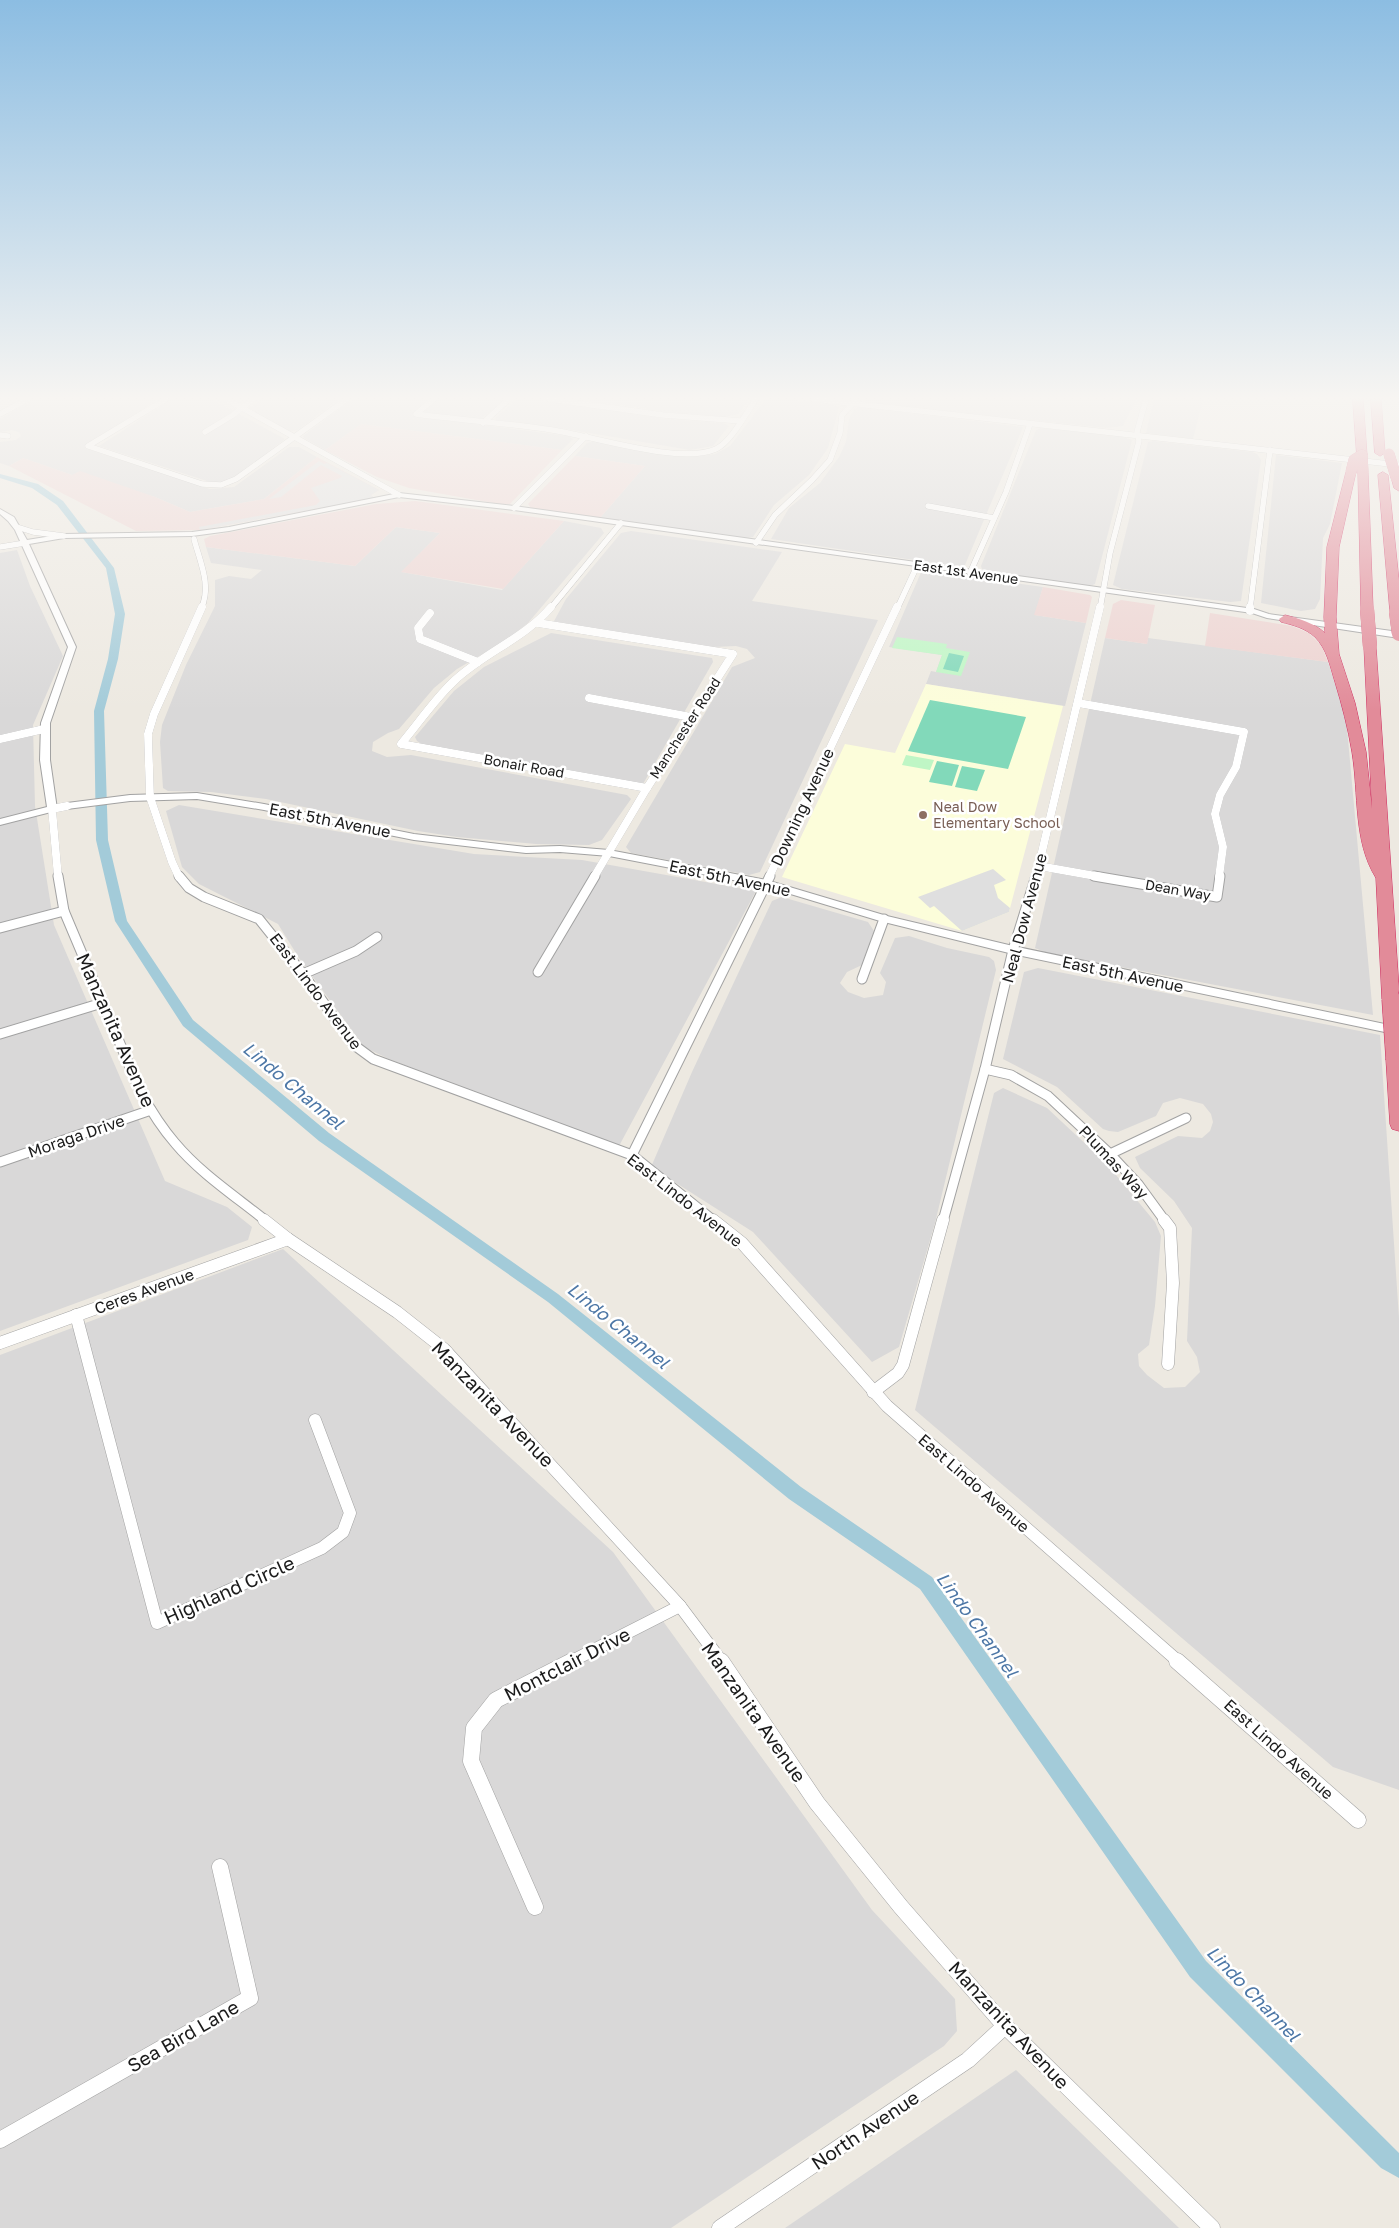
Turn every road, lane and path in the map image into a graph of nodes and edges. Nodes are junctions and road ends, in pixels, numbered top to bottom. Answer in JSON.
{"nodes":[{"id":1,"x":359,"y":503,"type":"edge"},
{"id":2,"x":470,"y":503,"type":"edge"},
{"id":3,"x":519,"y":503,"type":"edge"},
{"id":4,"x":788,"y":503,"type":"edge"},
{"id":5,"x":1000,"y":503,"type":"edge"},
{"id":6,"x":1123,"y":503,"type":"edge"},
{"id":7,"x":1264,"y":503,"type":"edge"},
{"id":8,"x":1343,"y":503,"type":"edge"},
{"id":9,"x":1364,"y":503,"type":"edge"},
{"id":10,"x":1386,"y":503,"type":"edge"},
{"id":11,"x":928,"y":506,"type":"dead end"},
{"id":12,"x":514,"y":508,"type":"junction"},
{"id":13,"x":0,"y":511,"type":"edge"},
{"id":14,"x":994,"y":518,"type":"junction"},
{"id":15,"x":621,"y":524,"type":"junction"},
{"id":16,"x":17,"y":527,"type":"junction"},
{"id":17,"x":64,"y":536,"type":"junction"},
{"id":18,"x":193,"y":536,"type":"junction"},
{"id":19,"x":25,"y":543,"type":"junction"},
{"id":20,"x":756,"y":543,"type":"junction"},
{"id":21,"x":0,"y":548,"type":"edge"},
{"id":22,"x":917,"y":566,"type":"junction"},
{"id":23,"x":970,"y":573,"type":"junction"},
{"id":24,"x":1104,"y":591,"type":"junction"},
{"id":25,"x":1368,"y":608,"type":"joint"},
{"id":26,"x":1252,"y":611,"type":"junction"},
{"id":27,"x":430,"y":613,"type":"dead end"},
{"id":28,"x":1285,"y":619,"type":"junction"},
{"id":29,"x":1330,"y":622,"type":"junction"},
{"id":30,"x":538,"y":623,"type":"junction"},
{"id":31,"x":1399,"y":627,"type":"edge"},
{"id":32,"x":1399,"y":635,"type":"edge"},
{"id":33,"x":1370,"y":647,"type":"joint"},
{"id":34,"x":1333,"y":654,"type":"junction"},
{"id":35,"x":478,"y":662,"type":"junction"},
{"id":36,"x":589,"y":698,"type":"dead end"},
{"id":37,"x":1078,"y":703,"type":"junction"},
{"id":38,"x":691,"y":717,"type":"junction"},
{"id":39,"x":44,"y":729,"type":"junction"},
{"id":40,"x":0,"y":739,"type":"edge"},
{"id":41,"x":647,"y":788,"type":"junction"},
{"id":42,"x":150,"y":796,"type":"junction"},
{"id":43,"x":67,"y":806,"type":"joint"},
{"id":44,"x":52,"y":809,"type":"junction"},
{"id":45,"x":0,"y":822,"type":"edge"},
{"id":46,"x":610,"y":853,"type":"junction"},
{"id":47,"x":1039,"y":866,"type":"junction"},
{"id":48,"x":1384,"y":878,"type":"junction"},
{"id":49,"x":766,"y":883,"type":"junction"},
{"id":50,"x":64,"y":911,"type":"junction"},
{"id":51,"x":884,"y":918,"type":"junction"},
{"id":52,"x":0,"y":928,"type":"edge"},
{"id":53,"x":377,"y":937,"type":"dead end"},
{"id":54,"x":1013,"y":950,"type":"junction"},
{"id":55,"x":538,"y":972,"type":"dead end"},
{"id":56,"x":303,"y":974,"type":"junction"},
{"id":57,"x":862,"y":979,"type":"dead end"},
{"id":58,"x":102,"y":1003,"type":"junction"},
{"id":59,"x":1399,"y":1031,"type":"edge"},
{"id":60,"x":0,"y":1034,"type":"edge"},
{"id":61,"x":986,"y":1069,"type":"junction"},
{"id":62,"x":151,"y":1110,"type":"junction"},
{"id":63,"x":1186,"y":1118,"type":"dead end"},
{"id":64,"x":1399,"y":1124,"type":"edge"},
{"id":65,"x":1110,"y":1154,"type":"junction"},
{"id":66,"x":632,"y":1155,"type":"junction"},
{"id":67,"x":0,"y":1162,"type":"edge"},
{"id":68,"x":288,"y":1239,"type":"junction"},
{"id":69,"x":76,"y":1315,"type":"junction"},
{"id":70,"x":0,"y":1343,"type":"edge"},
{"id":71,"x":1168,"y":1364,"type":"dead end"},
{"id":72,"x":873,"y":1392,"type":"junction"},
{"id":73,"x":316,"y":1420,"type":"dead end"},
{"id":74,"x":680,"y":1606,"type":"junction"},
{"id":75,"x":1358,"y":1820,"type":"dead end"},
{"id":76,"x":220,"y":1867,"type":"dead end"},
{"id":77,"x":535,"y":1907,"type":"dead end"},
{"id":78,"x":1005,"y":2026,"type":"junction"},
{"id":79,"x":0,"y":2140,"type":"edge"},
{"id":80,"x":720,"y":2228,"type":"edge"},
{"id":81,"x":1212,"y":2228,"type":"edge"}],
"edges":[{"from":1,"to":18,"type":"street"},
{"from":2,"to":12,"type":"street","name":"East 1st Avenue"},
{"from":3,"to":12,"type":"street"},
{"from":4,"to":20,"type":"street"},
{"from":5,"to":14,"type":"street"},
{"from":6,"to":24,"type":"street","name":"Neal Dow Avenue"},
{"from":7,"to":26,"type":"street"},
{"from":8,"to":29,"type":"highway"},
{"from":9,"to":25,"type":"highway","bridge":true},
{"from":10,"to":32,"type":"highway","bridge":true},
{"from":11,"to":14,"type":"street"},
{"from":12,"to":15,"type":"street","name":"East 1st Avenue"},
{"from":13,"to":16,"type":"street","name":"Manzanita Avenue"},
{"from":14,"to":23,"type":"street"},
{"from":15,"to":20,"type":"street","name":"East 1st Avenue"},
{"from":15,"to":30,"type":"street"},
{"from":16,"to":17,"type":"street"},
{"from":16,"to":19,"type":"street","name":"Manzanita Avenue"},
{"from":17,"to":18,"type":"street"},
{"from":17,"to":19,"type":"street"},
{"from":18,"to":42,"type":"street","name":"East Lindo Avenue"},
{"from":19,"to":21,"type":"street"},
{"from":19,"to":39,"type":"street","name":"Manzanita Avenue"},
{"from":20,"to":22,"type":"street","name":"East 1st Avenue"},
{"from":22,"to":23,"type":"street","name":"East 1st Avenue"},
{"from":22,"to":49,"type":"street","name":"Downing Avenue"},
{"from":23,"to":24,"type":"street","name":"East 1st Avenue"},
{"from":24,"to":26,"type":"street","name":"East 1st Avenue"},
{"from":24,"to":37,"type":"street","name":"Neal Dow Avenue"},
{"from":25,"to":33,"type":"highway","bridge":true},
{"from":26,"to":28,"type":"street","name":"East 1st Avenue"},
{"from":26,"to":29,"type":"street","name":"East 1st Avenue"},
{"from":27,"to":35,"type":"street"},
{"from":28,"to":29,"type":"street","name":"East 1st Avenue"},
{"from":28,"to":34,"type":"highway"},
{"from":29,"to":31,"type":"street","name":"East 1st Avenue"},
{"from":29,"to":32,"type":"street","name":"East 1st Avenue"},
{"from":29,"to":34,"type":"highway"},
{"from":30,"to":35,"type":"street"},
{"from":30,"to":38,"type":"street","name":"Manchester Road"},
{"from":33,"to":48,"type":"highway"},
{"from":34,"to":48,"type":"highway"},
{"from":35,"to":41,"type":"street","name":"Bonair Road"},
{"from":36,"to":38,"type":"street"},
{"from":37,"to":47,"type":"street","name":"Neal Dow Avenue"},
{"from":37,"to":47,"type":"street","name":"Dean Way"},
{"from":38,"to":41,"type":"street","name":"Manchester Road"},
{"from":39,"to":40,"type":"street"},
{"from":39,"to":44,"type":"street","name":"Manzanita Avenue"},
{"from":41,"to":46,"type":"street","name":"Manchester Road"},
{"from":42,"to":43,"type":"street","name":"East 5th Avenue"},
{"from":42,"to":46,"type":"street","name":"East 5th Avenue"},
{"from":42,"to":56,"type":"street","name":"East Lindo Avenue"},
{"from":43,"to":44,"type":"street","name":"East 5th Avenue"},
{"from":44,"to":45,"type":"street"},
{"from":44,"to":50,"type":"street","name":"Manzanita Avenue"},
{"from":46,"to":49,"type":"street","name":"East 5th Avenue"},
{"from":46,"to":55,"type":"street","name":"Manchester Road"},
{"from":47,"to":54,"type":"street","name":"Neal Dow Avenue"},
{"from":48,"to":64,"type":"highway","bridge":true},
{"from":49,"to":51,"type":"street","name":"East 5th Avenue"},
{"from":49,"to":66,"type":"street","name":"Downing Avenue"},
{"from":50,"to":52,"type":"street"},
{"from":50,"to":58,"type":"street","name":"Manzanita Avenue"},
{"from":51,"to":54,"type":"street","name":"East 5th Avenue"},
{"from":51,"to":57,"type":"street"},
{"from":53,"to":56,"type":"street"},
{"from":54,"to":59,"type":"street","name":"East 5th Avenue"},
{"from":54,"to":61,"type":"street","name":"Neal Dow Avenue"},
{"from":56,"to":66,"type":"street","name":"East Lindo Avenue"},
{"from":58,"to":60,"type":"street"},
{"from":58,"to":62,"type":"street","name":"Manzanita Avenue"},
{"from":61,"to":65,"type":"street","name":"Plumas Way"},
{"from":61,"to":72,"type":"street","name":"Neal Dow Avenue"},
{"from":62,"to":67,"type":"street","name":"Moraga Drive"},
{"from":62,"to":68,"type":"street","name":"Manzanita Avenue"},
{"from":63,"to":65,"type":"street"},
{"from":65,"to":71,"type":"street","name":"Plumas Way"},
{"from":66,"to":72,"type":"street","name":"East Lindo Avenue"},
{"from":68,"to":69,"type":"street","name":"Ceres Avenue"},
{"from":68,"to":74,"type":"street","name":"Manzanita Avenue"},
{"from":69,"to":70,"type":"street","name":"Ceres Avenue"},
{"from":69,"to":73,"type":"street","name":"Highland Circle"},
{"from":72,"to":75,"type":"street","name":"East Lindo Avenue"},
{"from":74,"to":77,"type":"street","name":"Montclair Drive"},
{"from":74,"to":78,"type":"street","name":"Manzanita Avenue"},
{"from":76,"to":79,"type":"street","name":"Sea Bird Lane"},
{"from":78,"to":80,"type":"street","name":"North Avenue"},
{"from":78,"to":81,"type":"street","name":"Manzanita Avenue"}]}
